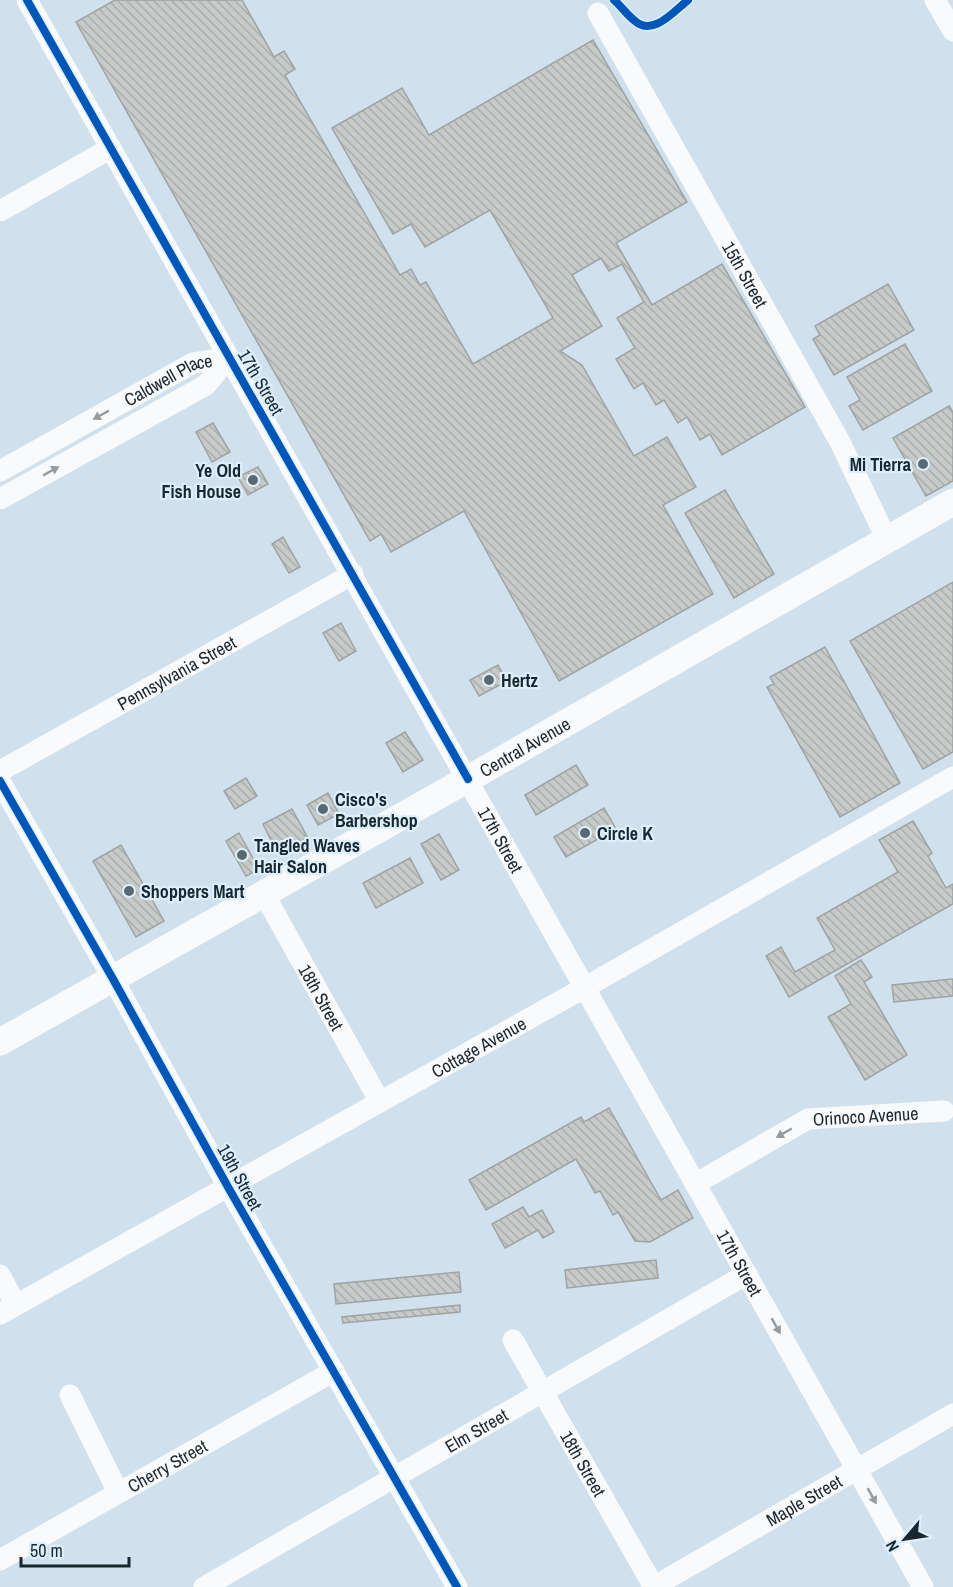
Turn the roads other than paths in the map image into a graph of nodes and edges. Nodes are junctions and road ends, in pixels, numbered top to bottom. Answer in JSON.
{"nodes":[{"id":1,"x":27,"y":0,"type":"edge"},
{"id":2,"x":935,"y":0,"type":"edge"},
{"id":3,"x":598,"y":13,"type":"dead end"},
{"id":4,"x":953,"y":31,"type":"edge"},
{"id":5,"x":111,"y":148,"type":"junction"},
{"id":6,"x":0,"y":211,"type":"edge"},
{"id":7,"x":229,"y":357,"type":"junction"},
{"id":8,"x":0,"y":471,"type":"edge"},
{"id":9,"x":0,"y":499,"type":"edge"},
{"id":10,"x":953,"y":502,"type":"edge"},
{"id":11,"x":887,"y":540,"type":"junction"},
{"id":12,"x":353,"y":574,"type":"junction"},
{"id":13,"x":0,"y":771,"type":"edge"},
{"id":14,"x":953,"y":777,"type":"edge"},
{"id":15,"x":468,"y":779,"type":"junction"},
{"id":16,"x":0,"y":781,"type":"edge"},
{"id":17,"x":264,"y":894,"type":"junction"},
{"id":18,"x":114,"y":979,"type":"junction"},
{"id":19,"x":584,"y":987,"type":"junction"},
{"id":20,"x":0,"y":1042,"type":"edge"},
{"id":21,"x":380,"y":1102,"type":"junction"},
{"id":22,"x":950,"y":1112,"type":"edge"},
{"id":23,"x":695,"y":1184,"type":"junction"},
{"id":24,"x":228,"y":1187,"type":"junction"},
{"id":25,"x":0,"y":1275,"type":"edge"},
{"id":26,"x":747,"y":1275,"type":"junction"},
{"id":27,"x":8,"y":1309,"type":"edge"},
{"id":28,"x":513,"y":1340,"type":"dead end"},
{"id":29,"x":334,"y":1371,"type":"junction"},
{"id":30,"x":543,"y":1392,"type":"junction"},
{"id":31,"x":70,"y":1395,"type":"dead end"},
{"id":32,"x":953,"y":1414,"type":"edge"},
{"id":33,"x":857,"y":1470,"type":"junction"},
{"id":34,"x":394,"y":1477,"type":"junction"},
{"id":35,"x":118,"y":1492,"type":"junction"},
{"id":36,"x":0,"y":1560,"type":"edge"},
{"id":37,"x":204,"y":1587,"type":"edge"},
{"id":38,"x":456,"y":1587,"type":"edge"},
{"id":39,"x":654,"y":1587,"type":"edge"},
{"id":40,"x":923,"y":1587,"type":"edge"}],
"edges":[{"from":1,"to":5,"type":"street","name":"17th Street"},
{"from":2,"to":4,"type":"street"},
{"from":3,"to":11,"type":"street","name":"15th Street"},
{"from":5,"to":6,"type":"street"},
{"from":5,"to":7,"type":"street","name":"17th Street"},
{"from":7,"to":8,"type":"street","name":"Caldwell Place","one_way":true},
{"from":9,"to":7,"type":"street","name":"Caldwell Place","one_way":true},
{"from":7,"to":12,"type":"street","name":"17th Street"},
{"from":10,"to":11,"type":"main road","name":"Central Avenue"},
{"from":11,"to":15,"type":"main road","name":"Central Avenue"},
{"from":12,"to":13,"type":"street","name":"Pennsylvania Street"},
{"from":12,"to":15,"type":"street","name":"17th Street"},
{"from":14,"to":19,"type":"street","name":"Cottage Avenue"},
{"from":15,"to":17,"type":"main road","name":"Central Avenue"},
{"from":15,"to":19,"type":"street","name":"17th Street"},
{"from":16,"to":18,"type":"street","name":"19th Street"},
{"from":17,"to":18,"type":"main road","name":"Central Avenue"},
{"from":17,"to":21,"type":"street","name":"18th Street"},
{"from":18,"to":20,"type":"main road","name":"Central Avenue"},
{"from":18,"to":24,"type":"street","name":"19th Street"},
{"from":19,"to":21,"type":"street","name":"Cottage Avenue"},
{"from":19,"to":23,"type":"street","name":"17th Street"},
{"from":21,"to":24,"type":"street","name":"Cottage Avenue"},
{"from":22,"to":23,"type":"street","name":"Orinoco Avenue","one_way":true},
{"from":23,"to":26,"type":"street","name":"17th Street"},
{"from":24,"to":27,"type":"street","name":"Cottage Avenue"},
{"from":24,"to":29,"type":"street","name":"19th Street"},
{"from":25,"to":27,"type":"street"},
{"from":26,"to":30,"type":"street","name":"Elm Street"},
{"from":26,"to":33,"type":"street","name":"17th Street","one_way":true},
{"from":28,"to":30,"type":"street","name":"18th Street"},
{"from":29,"to":34,"type":"street","name":"19th Street"},
{"from":29,"to":35,"type":"street","name":"Cherry Street"},
{"from":30,"to":34,"type":"street","name":"Elm Street"},
{"from":30,"to":39,"type":"street","name":"18th Street"},
{"from":31,"to":35,"type":"street"},
{"from":32,"to":33,"type":"street","name":"Maple Street"},
{"from":33,"to":39,"type":"street","name":"Maple Street"},
{"from":33,"to":40,"type":"street","name":"17th Street","one_way":true},
{"from":34,"to":37,"type":"street","name":"Elm Street"},
{"from":34,"to":38,"type":"street","name":"19th Street"},
{"from":35,"to":36,"type":"street","name":"Cherry Street"}]}
